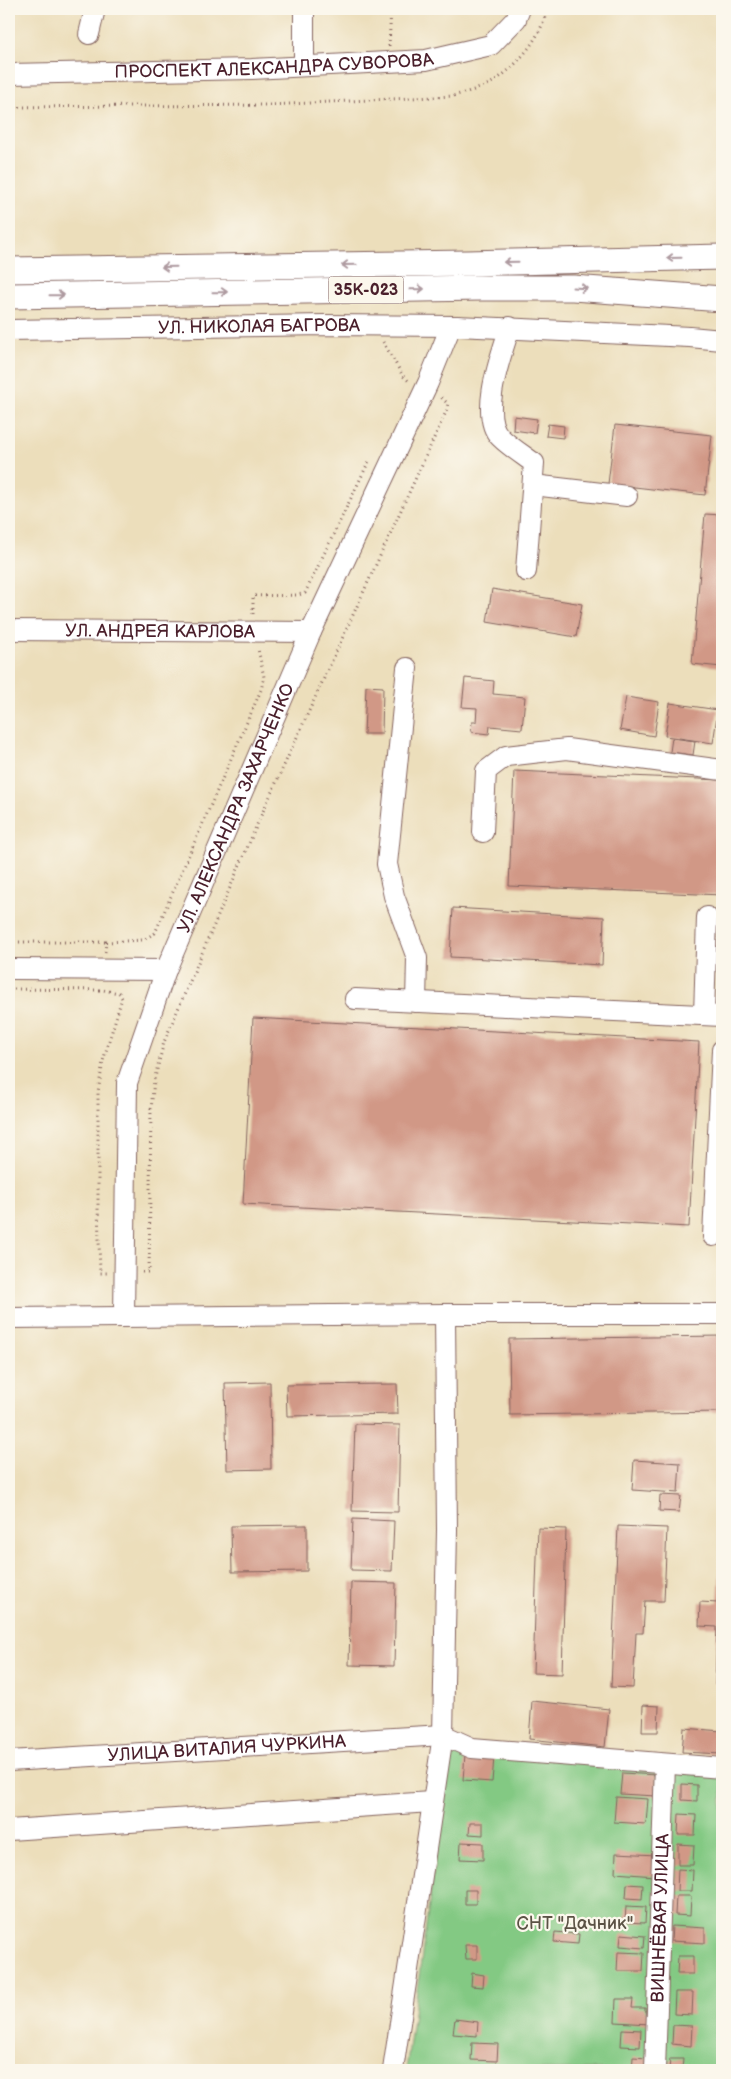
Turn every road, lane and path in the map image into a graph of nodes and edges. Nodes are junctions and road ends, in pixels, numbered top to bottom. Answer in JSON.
{"nodes":[{"id":1,"x":95,"y":9,"type":"edge"},
{"id":2,"x":304,"y":9,"type":"edge"},
{"id":3,"x":391,"y":9,"type":"edge"},
{"id":4,"x":520,"y":9,"type":"edge"},
{"id":5,"x":547,"y":9,"type":"edge"},
{"id":6,"x":89,"y":34,"type":"dead end"},
{"id":7,"x":388,"y":62,"type":"junction"},
{"id":8,"x":304,"y":66,"type":"junction"},
{"id":9,"x":9,"y":74,"type":"edge"},
{"id":10,"x":9,"y":107,"type":"edge"},
{"id":11,"x":722,"y":257,"type":"edge"},
{"id":12,"x":9,"y":270,"type":"edge"},
{"id":13,"x":9,"y":296,"type":"edge"},
{"id":14,"x":722,"y":299,"type":"edge"},
{"id":15,"x":451,"y":326,"type":"junction"},
{"id":16,"x":510,"y":327,"type":"junction"},
{"id":17,"x":9,"y":330,"type":"edge"},
{"id":18,"x":722,"y":340,"type":"edge"},
{"id":19,"x":382,"y":341,"type":"dead end"},
{"id":20,"x":425,"y":390,"type":"junction"},
{"id":21,"x":370,"y":461,"type":"dead end"},
{"id":22,"x":533,"y":485,"type":"junction"},
{"id":23,"x":627,"y":496,"type":"dead end"},
{"id":24,"x":526,"y":571,"type":"dead end"},
{"id":25,"x":9,"y":630,"type":"edge"},
{"id":26,"x":252,"y":632,"type":"junction"},
{"id":27,"x":311,"y":632,"type":"junction"},
{"id":28,"x":407,"y":668,"type":"dead end"},
{"id":29,"x":722,"y":770,"type":"edge"},
{"id":30,"x":483,"y":832,"type":"dead end"},
{"id":31,"x":708,"y":917,"type":"dead end"},
{"id":32,"x":9,"y":942,"type":"edge"},
{"id":33,"x":106,"y":942,"type":"junction"},
{"id":34,"x":9,"y":969,"type":"edge"},
{"id":35,"x":104,"y":969,"type":"junction"},
{"id":36,"x":166,"y":970,"type":"junction"},
{"id":37,"x":9,"y":989,"type":"edge"},
{"id":38,"x":103,"y":990,"type":"junction"},
{"id":39,"x":356,"y":999,"type":"dead end"},
{"id":40,"x":416,"y":1002,"type":"junction"},
{"id":41,"x":713,"y":1016,"type":"edge"},
{"id":42,"x":722,"y":1050,"type":"edge"},
{"id":43,"x":713,"y":1236,"type":"dead end"},
{"id":44,"x":124,"y":1273,"type":"junction"},
{"id":45,"x":445,"y":1314,"type":"junction"},
{"id":46,"x":722,"y":1314,"type":"edge"},
{"id":47,"x":124,"y":1316,"type":"junction"},
{"id":48,"x":9,"y":1318,"type":"edge"},
{"id":49,"x":443,"y":1735,"type":"junction"},
{"id":50,"x":9,"y":1761,"type":"edge"},
{"id":51,"x":665,"y":1764,"type":"junction"},
{"id":52,"x":722,"y":1768,"type":"edge"},
{"id":53,"x":432,"y":1802,"type":"junction"},
{"id":54,"x":9,"y":1830,"type":"edge"},
{"id":55,"x":393,"y":2070,"type":"edge"},
{"id":56,"x":654,"y":2070,"type":"edge"}],
"edges":[{"from":1,"to":6,"type":"street"},
{"from":2,"to":8,"type":"street"},
{"from":3,"to":7,"type":"path"},
{"from":4,"to":7,"type":"street","name":"ПРОСПЕКТ АЛЕКСАНДРА СУВОРОВА"},
{"from":5,"to":10,"type":"path"},
{"from":7,"to":8,"type":"street","name":"ПРОСПЕКТ АЛЕКСАНДРА СУВОРОВА"},
{"from":8,"to":9,"type":"street","name":"ПРОСПЕКТ АЛЕКСАНДРА СУВОРОВА"},
{"from":11,"to":12,"type":"main road","number":"35К-023","one_way":true},
{"from":13,"to":14,"type":"main road","number":"35К-023","one_way":true},
{"from":15,"to":16,"type":"street","name":"УЛ. НИКОЛАЯ БАГРОВА"},
{"from":15,"to":17,"type":"street","name":"УЛ. НИКОЛАЯ БАГРОВА"},
{"from":15,"to":20,"type":"street","name":"УЛ. АЛЕКСАНДРА ЗАХАРЧЕНКО"},
{"from":16,"to":18,"type":"street","name":"УЛ. НИКОЛАЯ БАГРОВА"},
{"from":16,"to":22,"type":"street"},
{"from":19,"to":20,"type":"path"},
{"from":20,"to":27,"type":"street","name":"УЛ. АЛЕКСАНДРА ЗАХАРЧЕНКО"},
{"from":20,"to":44,"type":"path"},
{"from":21,"to":26,"type":"path"},
{"from":22,"to":23,"type":"street"},
{"from":22,"to":24,"type":"street"},
{"from":25,"to":26,"type":"street","name":"УЛ. АНДРЕЯ КАРЛОВА"},
{"from":26,"to":27,"type":"street","name":"УЛ. АНДРЕЯ КАРЛОВА"},
{"from":26,"to":33,"type":"path"},
{"from":27,"to":36,"type":"street","name":"УЛ. АЛЕКСАНДРА ЗАХАРЧЕНКО"},
{"from":28,"to":40,"type":"street"},
{"from":29,"to":30,"type":"street"},
{"from":31,"to":41,"type":"street"},
{"from":32,"to":33,"type":"path"},
{"from":33,"to":35,"type":"path"},
{"from":34,"to":35,"type":"street"},
{"from":35,"to":36,"type":"street"},
{"from":35,"to":38,"type":"path"},
{"from":36,"to":44,"type":"street","name":"УЛ. АЛЕКСАНДРА ЗАХАРЧЕНКО"},
{"from":37,"to":38,"type":"path"},
{"from":38,"to":44,"type":"path"},
{"from":39,"to":40,"type":"street"},
{"from":40,"to":41,"type":"street"},
{"from":42,"to":43,"type":"street"},
{"from":44,"to":47,"type":"street","name":"УЛ. АЛЕКСАНДРА ЗАХАРЧЕНКО"},
{"from":45,"to":46,"type":"street"},
{"from":45,"to":47,"type":"street"},
{"from":45,"to":49,"type":"street"},
{"from":47,"to":48,"type":"street"},
{"from":49,"to":50,"type":"street","name":"УЛИЦА ВИТАЛИЯ ЧУРКИНА"},
{"from":49,"to":51,"type":"street"},
{"from":49,"to":53,"type":"street"},
{"from":51,"to":52,"type":"street"},
{"from":51,"to":56,"type":"street","name":"ВИШНЁВАЯ УЛИЦА"},
{"from":53,"to":54,"type":"street"},
{"from":53,"to":55,"type":"street"}]}
